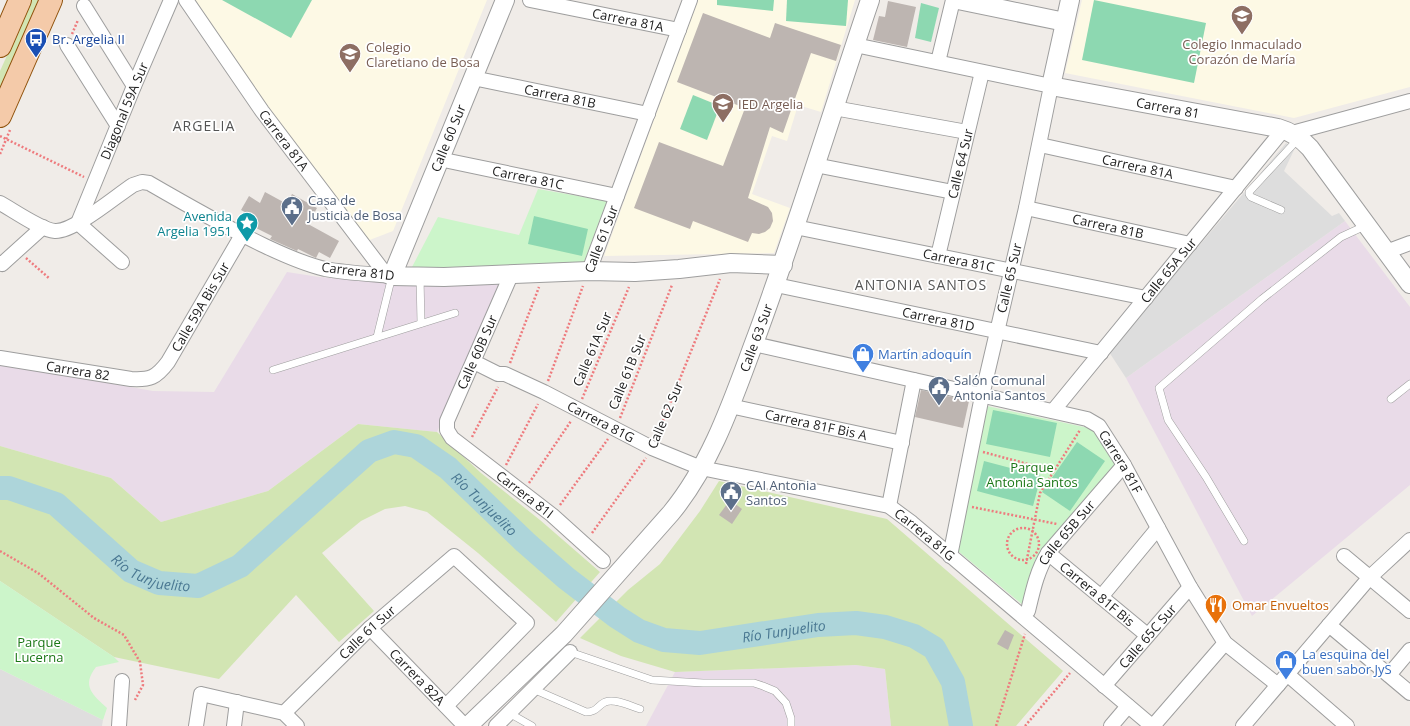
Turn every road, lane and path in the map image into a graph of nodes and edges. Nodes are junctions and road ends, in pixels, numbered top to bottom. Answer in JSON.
{"nodes":[{"id":1,"x":20,"y":0,"type":"edge"},
{"id":2,"x":51,"y":0,"type":"edge"},
{"id":3,"x":171,"y":0,"type":"edge"},
{"id":4,"x":186,"y":0,"type":"edge"},
{"id":5,"x":505,"y":0,"type":"edge"},
{"id":6,"x":530,"y":0,"type":"edge"},
{"id":7,"x":690,"y":0,"type":"edge"},
{"id":8,"x":870,"y":0,"type":"edge"},
{"id":9,"x":953,"y":0,"type":"edge"},
{"id":10,"x":958,"y":0,"type":"edge"},
{"id":11,"x":1070,"y":0,"type":"edge"},
{"id":12,"x":84,"y":6,"type":"joint"},
{"id":13,"x":1065,"y":22,"type":"junction"},
{"id":14,"x":679,"y":30,"type":"junction"},
{"id":15,"x":855,"y":45,"type":"junction"},
{"id":16,"x":0,"y":46,"type":"edge"},
{"id":17,"x":67,"y":46,"type":"joint"},
{"id":18,"x":938,"y":62,"type":"junction"},
{"id":19,"x":982,"y":72,"type":"junction"},
{"id":20,"x":473,"y":78,"type":"junction"},
{"id":21,"x":134,"y":86,"type":"junction"},
{"id":22,"x":1051,"y":86,"type":"junction"},
{"id":23,"x":1410,"y":101,"type":"edge"},
{"id":24,"x":834,"y":108,"type":"junction"},
{"id":25,"x":648,"y":114,"type":"junction"},
{"id":26,"x":0,"y":116,"type":"edge"},
{"id":27,"x":118,"y":126,"type":"junction"},
{"id":28,"x":967,"y":132,"type":"junction"},
{"id":29,"x":1292,"y":133,"type":"junction"},
{"id":30,"x":0,"y":136,"type":"edge"},
{"id":31,"x":1040,"y":145,"type":"junction"},
{"id":32,"x":439,"y":159,"type":"junction"},
{"id":33,"x":815,"y":165,"type":"junction"},
{"id":34,"x":96,"y":182,"type":"junction"},
{"id":35,"x":1236,"y":188,"type":"junction"},
{"id":36,"x":953,"y":192,"type":"junction"},
{"id":37,"x":617,"y":196,"type":"junction"},
{"id":38,"x":0,"y":203,"type":"edge"},
{"id":39,"x":1026,"y":208,"type":"junction"},
{"id":40,"x":1281,"y":210,"type":"dead end"},
{"id":41,"x":75,"y":225,"type":"junction"},
{"id":42,"x":1367,"y":225,"type":"junction"},
{"id":43,"x":43,"y":227,"type":"junction"},
{"id":44,"x":795,"y":227,"type":"junction"},
{"id":45,"x":242,"y":235,"type":"junction"},
{"id":46,"x":1190,"y":244,"type":"junction"},
{"id":47,"x":1410,"y":244,"type":"edge"},
{"id":48,"x":18,"y":250,"type":"junction"},
{"id":49,"x":1386,"y":252,"type":"junction"},
{"id":50,"x":938,"y":256,"type":"junction"},
{"id":51,"x":122,"y":262,"type":"dead end"},
{"id":52,"x":1,"y":264,"type":"edge"},
{"id":53,"x":679,"y":269,"type":"junction"},
{"id":54,"x":589,"y":271,"type":"junction"},
{"id":55,"x":1011,"y":271,"type":"junction"},
{"id":56,"x":635,"y":272,"type":"junction"},
{"id":57,"x":723,"y":273,"type":"junction"},
{"id":58,"x":511,"y":275,"type":"junction"},
{"id":59,"x":389,"y":276,"type":"junction"},
{"id":60,"x":779,"y":276,"type":"junction"},
{"id":61,"x":420,"y":277,"type":"junction"},
{"id":62,"x":50,"y":279,"type":"dead end"},
{"id":63,"x":1410,"y":284,"type":"edge"},
{"id":64,"x":1146,"y":298,"type":"junction"},
{"id":65,"x":455,"y":313,"type":"dead end"},
{"id":66,"x":421,"y":324,"type":"junction"},
{"id":67,"x":997,"y":331,"type":"junction"},
{"id":68,"x":377,"y":337,"type":"junction"},
{"id":69,"x":754,"y":344,"type":"junction"},
{"id":70,"x":1101,"y":353,"type":"junction"},
{"id":71,"x":0,"y":358,"type":"edge"},
{"id":72,"x":474,"y":362,"type":"junction"},
{"id":73,"x":273,"y":370,"type":"dead end"},
{"id":74,"x":156,"y":376,"type":"joint"},
{"id":75,"x":914,"y":380,"type":"junction"},
{"id":76,"x":1410,"y":384,"type":"edge"},
{"id":77,"x":544,"y":392,"type":"junction"},
{"id":78,"x":982,"y":396,"type":"junction"},
{"id":79,"x":1391,"y":399,"type":"dead end"},
{"id":80,"x":730,"y":406,"type":"junction"},
{"id":81,"x":578,"y":410,"type":"junction"},
{"id":82,"x":1054,"y":412,"type":"junction"},
{"id":83,"x":1087,"y":419,"type":"junction"},
{"id":84,"x":615,"y":429,"type":"junction"},
{"id":85,"x":447,"y":430,"type":"joint"},
{"id":86,"x":902,"y":443,"type":"junction"},
{"id":87,"x":652,"y":448,"type":"junction"},
{"id":88,"x":972,"y":450,"type":"junction"},
{"id":89,"x":1124,"y":464,"type":"junction"},
{"id":90,"x":701,"y":468,"type":"junction"},
{"id":91,"x":1054,"y":471,"type":"junction"},
{"id":92,"x":501,"y":474,"type":"junction"},
{"id":93,"x":524,"y":492,"type":"junction"},
{"id":94,"x":960,"y":505,"type":"junction"},
{"id":95,"x":889,"y":506,"type":"junction"},
{"id":96,"x":552,"y":515,"type":"junction"},
{"id":97,"x":1035,"y":520,"type":"junction"},
{"id":98,"x":1071,"y":526,"type":"junction"},
{"id":99,"x":1158,"y":528,"type":"junction"},
{"id":100,"x":1033,"y":531,"type":"junction"},
{"id":101,"x":1410,"y":540,"type":"edge"},
{"id":102,"x":1244,"y":541,"type":"dead end"},
{"id":103,"x":584,"y":544,"type":"junction"},
{"id":104,"x":0,"y":551,"type":"edge"},
{"id":105,"x":1048,"y":553,"type":"junction"},
{"id":106,"x":950,"y":556,"type":"junction"},
{"id":107,"x":1344,"y":556,"type":"dead end"},
{"id":108,"x":1027,"y":559,"type":"junction"},
{"id":109,"x":602,"y":561,"type":"dead end"},
{"id":110,"x":1026,"y":567,"type":"dead end"},
{"id":111,"x":1370,"y":577,"type":"junction"},
{"id":112,"x":1190,"y":587,"type":"junction"},
{"id":113,"x":1101,"y":597,"type":"junction"},
{"id":114,"x":1410,"y":611,"type":"edge"},
{"id":115,"x":1028,"y":617,"type":"junction"},
{"id":116,"x":1329,"y":624,"type":"junction"},
{"id":117,"x":370,"y":628,"type":"junction"},
{"id":118,"x":1147,"y":635,"type":"junction"},
{"id":119,"x":1225,"y":643,"type":"junction"},
{"id":120,"x":1410,"y":650,"type":"edge"},
{"id":121,"x":570,"y":652,"type":"joint"},
{"id":122,"x":1078,"y":664,"type":"junction"},
{"id":123,"x":1389,"y":675,"type":"junction"},
{"id":124,"x":1282,"y":680,"type":"junction"},
{"id":125,"x":122,"y":681,"type":"dead end"},
{"id":126,"x":1104,"y":686,"type":"junction"},
{"id":127,"x":533,"y":689,"type":"junction"},
{"id":128,"x":1410,"y":693,"type":"edge"},
{"id":129,"x":237,"y":702,"type":"junction"},
{"id":130,"x":132,"y":706,"type":"dead end"},
{"id":131,"x":446,"y":706,"type":"junction"},
{"id":132,"x":1128,"y":706,"type":"junction"},
{"id":133,"x":640,"y":709,"type":"dead end"},
{"id":134,"x":284,"y":713,"type":"junction"},
{"id":135,"x":508,"y":713,"type":"junction"},
{"id":136,"x":1248,"y":724,"type":"edge"},
{"id":137,"x":119,"y":726,"type":"edge"},
{"id":138,"x":196,"y":726,"type":"edge"},
{"id":139,"x":234,"y":726,"type":"edge"},
{"id":140,"x":297,"y":726,"type":"edge"},
{"id":141,"x":465,"y":726,"type":"edge"},
{"id":142,"x":468,"y":726,"type":"edge"},
{"id":143,"x":496,"y":726,"type":"edge"},
{"id":144,"x":532,"y":726,"type":"edge"},
{"id":145,"x":791,"y":726,"type":"edge"},
{"id":146,"x":996,"y":726,"type":"edge"},
{"id":147,"x":1025,"y":726,"type":"edge"},
{"id":148,"x":1111,"y":726,"type":"edge"},
{"id":149,"x":1152,"y":726,"type":"edge"},
{"id":150,"x":1348,"y":726,"type":"edge"}],
"edges":[{"from":1,"to":16,"type":"main road"},
{"from":2,"to":26,"type":"main road"},
{"from":3,"to":21,"type":"street","name":"Diagonal 59A Sur"},
{"from":4,"to":59,"type":"street","name":"Carrera 81A"},
{"from":5,"to":20,"type":"street","name":"Calle 60 Sur"},
{"from":6,"to":14,"type":"street","name":"Carrera 81A"},
{"from":7,"to":14,"type":"street","name":"Calle 61 Sur"},
{"from":8,"to":15,"type":"street","name":"Calle 63 Sur"},
{"from":9,"to":18,"type":"street"},
{"from":10,"to":13,"type":"street"},
{"from":11,"to":13,"type":"street","name":"Calle 65 Sur"},
{"from":12,"to":17,"type":"path"},
{"from":12,"to":21,"type":"street"},
{"from":13,"to":22,"type":"street","name":"Calle 65 Sur"},
{"from":14,"to":25,"type":"street","name":"Calle 61 Sur"},
{"from":15,"to":18,"type":"street","name":"Carrera 81"},
{"from":15,"to":24,"type":"street","name":"Calle 63 Sur"},
{"from":17,"to":27,"type":"street"},
{"from":18,"to":19,"type":"street","name":"Carrera 81"},
{"from":19,"to":22,"type":"street","name":"Carrera 81"},
{"from":19,"to":28,"type":"street","name":"Calle 64 Sur"},
{"from":20,"to":25,"type":"street","name":"Carrera 81B"},
{"from":20,"to":32,"type":"street","name":"Calle 60 Sur"},
{"from":21,"to":27,"type":"street","name":"Diagonal 59A Sur"},
{"from":22,"to":29,"type":"street","name":"Carrera 81"},
{"from":22,"to":31,"type":"street","name":"Calle 65 Sur"},
{"from":23,"to":29,"type":"street"},
{"from":24,"to":28,"type":"street"},
{"from":24,"to":33,"type":"street","name":"Calle 63 Sur"},
{"from":25,"to":37,"type":"street","name":"Calle 61 Sur"},
{"from":27,"to":34,"type":"street","name":"Diagonal 59A Sur"},
{"from":28,"to":36,"type":"street","name":"Calle 64 Sur"},
{"from":29,"to":35,"type":"street","name":"Calle 65A Sur"},
{"from":29,"to":40,"type":"lane"},
{"from":29,"to":42,"type":"street"},
{"from":30,"to":34,"type":"path"},
{"from":31,"to":35,"type":"street","name":"Carrera 81A"},
{"from":31,"to":39,"type":"street","name":"Calle 65 Sur"},
{"from":32,"to":37,"type":"street","name":"Carrera 81C"},
{"from":32,"to":59,"type":"street","name":"Calle 60 Sur"},
{"from":33,"to":36,"type":"street"},
{"from":33,"to":44,"type":"street","name":"Calle 63 Sur"},
{"from":34,"to":41,"type":"street","name":"Diagonal 59A Sur"},
{"from":35,"to":46,"type":"street","name":"Calle 65A Sur"},
{"from":36,"to":50,"type":"street","name":"Calle 64 Sur"},
{"from":37,"to":54,"type":"street","name":"Calle 61 Sur"},
{"from":38,"to":43,"type":"street"},
{"from":39,"to":46,"type":"street","name":"Carrera 81B"},
{"from":39,"to":55,"type":"street","name":"Calle 65 Sur"},
{"from":41,"to":43,"type":"street"},
{"from":41,"to":45,"type":"street","name":"Carrera 81D"},
{"from":41,"to":51,"type":"street"},
{"from":42,"to":49,"type":"street"},
{"from":42,"to":102,"type":"lane"},
{"from":43,"to":48,"type":"street"},
{"from":44,"to":50,"type":"street","name":"Carrera 81C"},
{"from":44,"to":60,"type":"street","name":"Calle 63 Sur"},
{"from":45,"to":59,"type":"street","name":"Carrera 81D"},
{"from":45,"to":74,"type":"street","name":"Calle 59A Bis Sur"},
{"from":46,"to":64,"type":"street","name":"Calle 65A Sur"},
{"from":47,"to":49,"type":"street"},
{"from":48,"to":52,"type":"street"},
{"from":48,"to":62,"type":"path"},
{"from":49,"to":63,"type":"street"},
{"from":50,"to":55,"type":"street","name":"Carrera 81C"},
{"from":53,"to":56,"type":"street","name":"Carrera 81D"},
{"from":53,"to":57,"type":"street","name":"Carrera 81D"},
{"from":53,"to":60,"type":"street","name":"Carrera 81D"},
{"from":53,"to":84,"type":"path","name":"Calle 61B Sur"},
{"from":54,"to":56,"type":"street","name":"Carrera 81D"},
{"from":54,"to":58,"type":"street","name":"Carrera 81D"},
{"from":54,"to":77,"type":"path","name":"Calle 61 Sur"},
{"from":55,"to":64,"type":"street","name":"Carrera 81C"},
{"from":55,"to":67,"type":"street","name":"Calle 65 Sur"},
{"from":56,"to":81,"type":"path","name":"Calle 61A Sur"},
{"from":57,"to":60,"type":"street","name":"Carrera 81D"},
{"from":57,"to":87,"type":"path","name":"Calle 62 Sur"},
{"from":58,"to":61,"type":"street","name":"Carrera 81D"},
{"from":58,"to":72,"type":"street","name":"Calle 60B Sur"},
{"from":59,"to":61,"type":"street","name":"Carrera 81D"},
{"from":59,"to":68,"type":"lane"},
{"from":60,"to":67,"type":"street","name":"Carrera 81D"},
{"from":60,"to":69,"type":"street","name":"Calle 63 Sur"},
{"from":61,"to":66,"type":"lane"},
{"from":64,"to":70,"type":"street","name":"Calle 65A Sur"},
{"from":65,"to":66,"type":"lane"},
{"from":66,"to":68,"type":"lane"},
{"from":67,"to":70,"type":"street","name":"Carrera 81D"},
{"from":67,"to":78,"type":"street","name":"Calle 65 Sur"},
{"from":68,"to":73,"type":"lane"},
{"from":69,"to":75,"type":"street","name":"Carrera 81F"},
{"from":69,"to":80,"type":"street","name":"Calle 63 Sur"},
{"from":70,"to":82,"type":"street","name":"Calle 65A Sur"},
{"from":71,"to":74,"type":"street","name":"Carrera 82"},
{"from":72,"to":77,"type":"street","name":"Carrera 81G"},
{"from":72,"to":85,"type":"street","name":"Calle 60B Sur"},
{"from":75,"to":78,"type":"street","name":"Carrera 81F"},
{"from":75,"to":86,"type":"street"},
{"from":76,"to":79,"type":"lane"},
{"from":77,"to":81,"type":"street","name":"Carrera 81G"},
{"from":77,"to":92,"type":"path","name":"Calle 61 Sur"},
{"from":78,"to":82,"type":"street","name":"Carrera 81F"},
{"from":78,"to":88,"type":"street","name":"Calle 65 Sur"},
{"from":80,"to":86,"type":"street","name":"Carrera 81F Bis A"},
{"from":80,"to":90,"type":"street","name":"Calle 63 Sur"},
{"from":81,"to":84,"type":"street","name":"Carrera 81G"},
{"from":81,"to":93,"type":"path","name":"Calle 61A Sur"},
{"from":82,"to":83,"type":"street","name":"Carrera 81F"},
{"from":83,"to":89,"type":"street","name":"Carrera 81F"},
{"from":83,"to":91,"type":"path"},
{"from":84,"to":87,"type":"street","name":"Carrera 81G"},
{"from":84,"to":96,"type":"path","name":"Calle 61B Sur"},
{"from":85,"to":92,"type":"street","name":"Carrera 81I"},
{"from":86,"to":95,"type":"street"},
{"from":87,"to":90,"type":"street","name":"Carrera 81G"},
{"from":87,"to":103,"type":"path","name":"Calle 62 Sur"},
{"from":88,"to":91,"type":"path"},
{"from":88,"to":94,"type":"street","name":"Calle 65 Sur"},
{"from":89,"to":98,"type":"street","name":"Calle 65B Sur"},
{"from":89,"to":99,"type":"street","name":"Carrera 81F"},
{"from":90,"to":95,"type":"street","name":"Carrera 81G"},
{"from":90,"to":142,"type":"street","name":"Calle 63 Sur"},
{"from":91,"to":97,"type":"path"},
{"from":92,"to":93,"type":"street","name":"Carrera 81I"},
{"from":93,"to":96,"type":"street","name":"Carrera 81I"},
{"from":94,"to":97,"type":"path"},
{"from":94,"to":106,"type":"street","name":"Calle 65 Sur"},
{"from":95,"to":106,"type":"street","name":"Carrera 81G"},
{"from":96,"to":103,"type":"street","name":"Carrera 81I"},
{"from":97,"to":98,"type":"path"},
{"from":97,"to":100,"type":"path"},
{"from":98,"to":105,"type":"street","name":"Calle 65B Sur"},
{"from":99,"to":112,"type":"street","name":"Carrera 81F"},
{"from":99,"to":113,"type":"street"},
{"from":100,"to":108,"type":"path"},
{"from":100,"to":108,"type":"path"},
{"from":100,"to":108,"type":"path"},
{"from":101,"to":111,"type":"street"},
{"from":103,"to":109,"type":"street","name":"Carrera 81I"},
{"from":104,"to":130,"type":"path"},
{"from":105,"to":113,"type":"street","name":"Carrera 81F Bis"},
{"from":105,"to":115,"type":"street","name":"Calle 65B Sur"},
{"from":106,"to":115,"type":"street","name":"Carrera 81G"},
{"from":107,"to":111,"type":"street"},
{"from":108,"to":110,"type":"path"},
{"from":111,"to":114,"type":"street"},
{"from":111,"to":116,"type":"street"},
{"from":112,"to":118,"type":"street","name":"Calle 65C Sur"},
{"from":112,"to":119,"type":"street","name":"Carrera 81F"},
{"from":113,"to":118,"type":"street","name":"Carrera 81F Bis"},
{"from":115,"to":122,"type":"street","name":"Carrera 81G"},
{"from":115,"to":146,"type":"path"},
{"from":116,"to":123,"type":"street"},
{"from":116,"to":124,"type":"street"},
{"from":117,"to":131,"type":"street","name":"Carrera 82A"},
{"from":117,"to":131,"type":"street","name":"Calle 61 Sur"},
{"from":117,"to":134,"type":"street","name":"Calle 61 Sur"},
{"from":118,"to":126,"type":"street","name":"Calle 65C Sur"},
{"from":119,"to":124,"type":"street","name":"Carrera 81F"},
{"from":119,"to":149,"type":"street"},
{"from":120,"to":123,"type":"street"},
{"from":121,"to":127,"type":"street"},
{"from":121,"to":145,"type":"lane"},
{"from":122,"to":126,"type":"street","name":"Carrera 81G"},
{"from":122,"to":147,"type":"path"},
{"from":123,"to":128,"type":"street"},
{"from":124,"to":136,"type":"street"},
{"from":124,"to":150,"type":"street","name":"Carrera 81F"},
{"from":125,"to":137,"type":"street"},
{"from":126,"to":132,"type":"street","name":"Carrera 81G"},
{"from":127,"to":133,"type":"lane"},
{"from":127,"to":135,"type":"street"},
{"from":129,"to":134,"type":"street"},
{"from":129,"to":138,"type":"street"},
{"from":129,"to":139,"type":"street"},
{"from":131,"to":141,"type":"street","name":"Carrera 82A"},
{"from":132,"to":148,"type":"street"},
{"from":132,"to":149,"type":"street","name":"Carrera 81G"},
{"from":134,"to":140,"type":"street"},
{"from":135,"to":143,"type":"street"},
{"from":135,"to":144,"type":"lane"}]}
